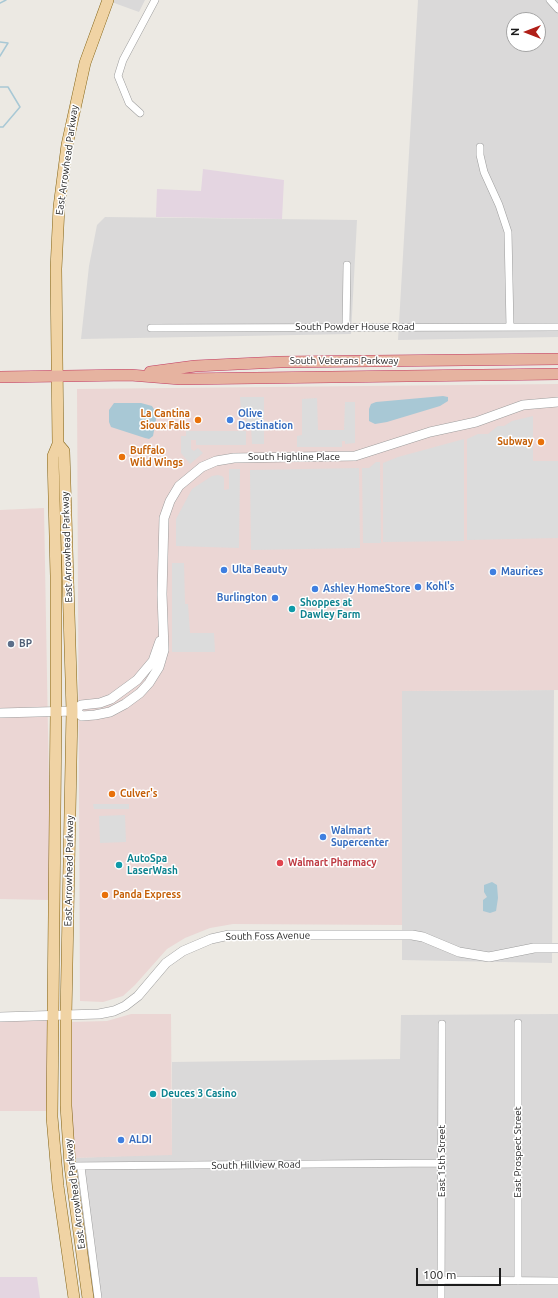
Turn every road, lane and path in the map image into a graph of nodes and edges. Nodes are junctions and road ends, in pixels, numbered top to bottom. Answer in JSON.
{"nodes":[{"id":1,"x":108,"y":0,"type":"edge"},
{"id":2,"x":155,"y":0,"type":"edge"},
{"id":3,"x":550,"y":0,"type":"edge"},
{"id":4,"x":558,"y":9,"type":"edge"},
{"id":5,"x":140,"y":113,"type":"dead end"},
{"id":6,"x":480,"y":147,"type":"dead end"},
{"id":7,"x":347,"y":265,"type":"dead end"},
{"id":8,"x":510,"y":327,"type":"junction"},
{"id":9,"x":558,"y":327,"type":"edge"},
{"id":10,"x":151,"y":328,"type":"dead end"},
{"id":11,"x":346,"y":328,"type":"junction"},
{"id":12,"x":558,"y":359,"type":"edge"},
{"id":13,"x":558,"y":374,"type":"edge"},
{"id":14,"x":130,"y":375,"type":"junction"},
{"id":15,"x":57,"y":376,"type":"junction"},
{"id":16,"x":0,"y":377,"type":"edge"},
{"id":17,"x":558,"y":402,"type":"edge"},
{"id":18,"x":58,"y":444,"type":"junction"},
{"id":19,"x":162,"y":632,"type":"junction"},
{"id":20,"x":56,"y":711,"type":"junction"},
{"id":21,"x":73,"y":711,"type":"junction"},
{"id":22,"x":0,"y":713,"type":"edge"},
{"id":23,"x":558,"y":948,"type":"edge"},
{"id":24,"x":53,"y":1015,"type":"junction"},
{"id":25,"x":66,"y":1016,"type":"junction"},
{"id":26,"x":0,"y":1017,"type":"edge"},
{"id":27,"x":518,"y":1023,"type":"dead end"},
{"id":28,"x":442,"y":1024,"type":"dead end"},
{"id":29,"x":442,"y":1163,"type":"junction"},
{"id":30,"x":76,"y":1167,"type":"junction"},
{"id":31,"x":441,"y":1280,"type":"junction"},
{"id":32,"x":518,"y":1280,"type":"junction"},
{"id":33,"x":558,"y":1281,"type":"edge"},
{"id":34,"x":74,"y":1298,"type":"edge"},
{"id":35,"x":88,"y":1298,"type":"edge"},
{"id":36,"x":98,"y":1298,"type":"edge"},
{"id":37,"x":441,"y":1298,"type":"edge"}],
"edges":[{"from":1,"to":15,"type":"main road","name":"East Arrowhead Parkway"},
{"from":2,"to":5,"type":"street"},
{"from":3,"to":4,"type":"street"},
{"from":6,"to":8,"type":"street"},
{"from":7,"to":11,"type":"street"},
{"from":8,"to":9,"type":"street","name":"South Powder House Road"},
{"from":8,"to":11,"type":"street","name":"South Powder House Road"},
{"from":10,"to":11,"type":"street","name":"South Powder House Road"},
{"from":12,"to":14,"type":"highway","name":"South Veterans Parkway"},
{"from":13,"to":14,"type":"highway","name":"South Veterans Parkway"},
{"from":14,"to":15,"type":"highway","name":"South Veterans Parkway"},
{"from":15,"to":16,"type":"highway","name":"South Veterans Parkway"},
{"from":15,"to":18,"type":"main road","name":"East Arrowhead Parkway"},
{"from":17,"to":19,"type":"street","name":"South Highline Place"},
{"from":18,"to":20,"type":"main road","name":"East Arrowhead Parkway"},
{"from":18,"to":21,"type":"main road","name":"East Arrowhead Parkway"},
{"from":19,"to":21,"type":"street","name":"South Highline Place"},
{"from":19,"to":21,"type":"street","name":"South Highline Place"},
{"from":20,"to":21,"type":"street"},
{"from":20,"to":22,"type":"street"},
{"from":20,"to":24,"type":"main road","name":"East Arrowhead Parkway"},
{"from":21,"to":25,"type":"main road","name":"East Arrowhead Parkway"},
{"from":23,"to":25,"type":"street","name":"South Foss Avenue"},
{"from":24,"to":25,"type":"street","name":"South Foss Avenue"},
{"from":24,"to":26,"type":"street","name":"South Foss Avenue"},
{"from":24,"to":34,"type":"main road","name":"East Arrowhead Parkway"},
{"from":25,"to":30,"type":"main road","name":"East Arrowhead Parkway"},
{"from":27,"to":32,"type":"street","name":"East Prospect Street"},
{"from":28,"to":29,"type":"street","name":"East 15th Street"},
{"from":29,"to":30,"type":"street","name":"South Hillview Road"},
{"from":29,"to":31,"type":"street","name":"East 15th Street"},
{"from":30,"to":35,"type":"main road","name":"East Arrowhead Parkway"},
{"from":30,"to":36,"type":"street"},
{"from":31,"to":32,"type":"street"},
{"from":31,"to":37,"type":"street","name":"East 15th Street"},
{"from":32,"to":33,"type":"street"}]}
